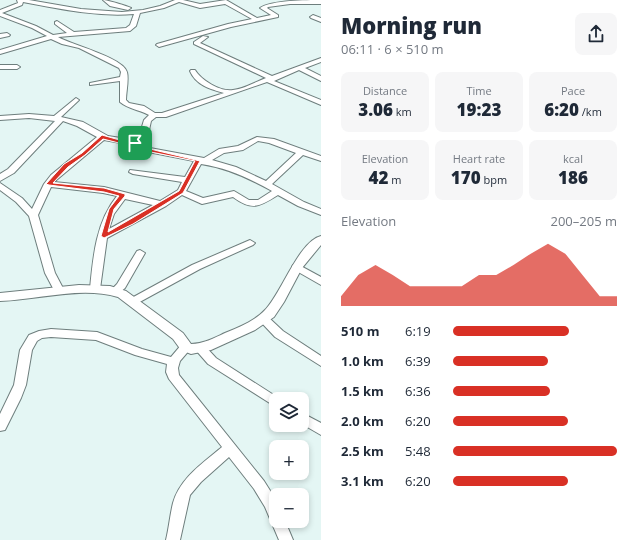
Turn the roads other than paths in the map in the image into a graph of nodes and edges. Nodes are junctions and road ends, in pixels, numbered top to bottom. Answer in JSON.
{"nodes":[{"id":1,"x":20,"y":0,"type":"edge"},
{"id":2,"x":106,"y":0,"type":"edge"},
{"id":3,"x":180,"y":0,"type":"edge"},
{"id":4,"x":34,"y":1,"type":"edge"},
{"id":5,"x":321,"y":2,"type":"edge"},
{"id":6,"x":171,"y":4,"type":"junction"},
{"id":7,"x":137,"y":13,"type":"junction"},
{"id":8,"x":0,"y":14,"type":"edge"},
{"id":9,"x":312,"y":17,"type":"dead end"},
{"id":10,"x":255,"y":18,"type":"junction"},
{"id":11,"x":12,"y":19,"type":"junction"},
{"id":12,"x":321,"y":20,"type":"edge"},
{"id":13,"x":0,"y":22,"type":"edge"},
{"id":14,"x":57,"y":23,"type":"dead end"},
{"id":15,"x":72,"y":33,"type":"junction"},
{"id":16,"x":54,"y":36,"type":"junction"},
{"id":17,"x":205,"y":37,"type":"dead end"},
{"id":18,"x":159,"y":45,"type":"dead end"},
{"id":19,"x":0,"y":52,"type":"edge"},
{"id":20,"x":320,"y":61,"type":"edge"},
{"id":21,"x":0,"y":67,"type":"edge"},
{"id":22,"x":17,"y":67,"type":"dead end"},
{"id":23,"x":300,"y":68,"type":"junction"},
{"id":24,"x":194,"y":71,"type":"dead end"},
{"id":25,"x":321,"y":78,"type":"edge"},
{"id":26,"x":123,"y":79,"type":"junction"},
{"id":27,"x":270,"y":79,"type":"junction"},
{"id":28,"x":92,"y":84,"type":"dead end"},
{"id":29,"x":232,"y":93,"type":"junction"},
{"id":30,"x":76,"y":100,"type":"dead end"},
{"id":31,"x":321,"y":103,"type":"edge"},
{"id":32,"x":154,"y":115,"type":"junction"},
{"id":33,"x":0,"y":118,"type":"edge"},
{"id":34,"x":57,"y":119,"type":"junction"},
{"id":35,"x":102,"y":137,"type":"junction"},
{"id":36,"x":135,"y":143,"type":"junction"},
{"id":37,"x":302,"y":152,"type":"junction"},
{"id":38,"x":321,"y":159,"type":"edge"},
{"id":39,"x":200,"y":161,"type":"junction"},
{"id":40,"x":134,"y":172,"type":"dead end"},
{"id":41,"x":0,"y":178,"type":"edge"},
{"id":42,"x":188,"y":180,"type":"junction"},
{"id":43,"x":49,"y":184,"type":"junction"},
{"id":44,"x":267,"y":184,"type":"junction"},
{"id":45,"x":0,"y":186,"type":"edge"},
{"id":46,"x":279,"y":191,"type":"junction"},
{"id":47,"x":181,"y":192,"type":"junction"},
{"id":48,"x":123,"y":195,"type":"junction"},
{"id":49,"x":162,"y":204,"type":"junction"},
{"id":50,"x":321,"y":212,"type":"edge"},
{"id":51,"x":33,"y":215,"type":"junction"},
{"id":52,"x":104,"y":236,"type":"junction"},
{"id":53,"x":321,"y":239,"type":"edge"},
{"id":54,"x":250,"y":243,"type":"dead end"},
{"id":55,"x":140,"y":253,"type":"dead end"},
{"id":56,"x":297,"y":267,"type":"junction"},
{"id":57,"x":321,"y":282,"type":"edge"},
{"id":58,"x":95,"y":289,"type":"junction"},
{"id":59,"x":115,"y":291,"type":"junction"},
{"id":60,"x":60,"y":292,"type":"junction"},
{"id":61,"x":0,"y":297,"type":"edge"},
{"id":62,"x":132,"y":302,"type":"junction"},
{"id":63,"x":263,"y":319,"type":"junction"},
{"id":64,"x":186,"y":347,"type":"junction"},
{"id":65,"x":200,"y":348,"type":"junction"},
{"id":66,"x":174,"y":362,"type":"junction"},
{"id":67,"x":321,"y":362,"type":"edge"},
{"id":68,"x":269,"y":398,"type":"edge"},
{"id":69,"x":309,"y":422,"type":"edge"},
{"id":70,"x":0,"y":426,"type":"edge"},
{"id":71,"x":321,"y":430,"type":"edge"},
{"id":72,"x":229,"y":449,"type":"junction"},
{"id":73,"x":269,"y":501,"type":"edge"},
{"id":74,"x":281,"y":528,"type":"edge"},
{"id":75,"x":173,"y":540,"type":"edge"},
{"id":76,"x":286,"y":540,"type":"edge"}],
"edges":[{"from":1,"to":4,"type":"street"},
{"from":1,"to":8,"type":"street"},
{"from":2,"to":6,"type":"street"},
{"from":3,"to":6,"type":"street"},
{"from":3,"to":10,"type":"street"},
{"from":4,"to":7,"type":"street"},
{"from":5,"to":10,"type":"street"},
{"from":6,"to":7,"type":"street"},
{"from":7,"to":15,"type":"street"},
{"from":8,"to":11,"type":"street"},
{"from":9,"to":12,"type":"street"},
{"from":10,"to":18,"type":"street"},
{"from":11,"to":13,"type":"street"},
{"from":11,"to":16,"type":"street"},
{"from":14,"to":15,"type":"street"},
{"from":15,"to":16,"type":"street"},
{"from":16,"to":19,"type":"street"},
{"from":16,"to":26,"type":"street"},
{"from":17,"to":27,"type":"street"},
{"from":20,"to":23,"type":"street"},
{"from":21,"to":22,"type":"street"},
{"from":23,"to":25,"type":"street"},
{"from":23,"to":27,"type":"street"},
{"from":24,"to":29,"type":"street"},
{"from":26,"to":28,"type":"street"},
{"from":26,"to":32,"type":"street"},
{"from":27,"to":29,"type":"street"},
{"from":27,"to":31,"type":"street"},
{"from":29,"to":32,"type":"street"},
{"from":30,"to":34,"type":"street"},
{"from":32,"to":36,"type":"street"},
{"from":33,"to":34,"type":"street"},
{"from":34,"to":35,"type":"street"},
{"from":34,"to":41,"type":"street"},
{"from":35,"to":36,"type":"street"},
{"from":35,"to":43,"type":"street"},
{"from":36,"to":39,"type":"street"},
{"from":37,"to":38,"type":"street"},
{"from":37,"to":39,"type":"street"},
{"from":37,"to":44,"type":"street"},
{"from":39,"to":42,"type":"street"},
{"from":39,"to":44,"type":"street"},
{"from":40,"to":42,"type":"street"},
{"from":42,"to":47,"type":"street"},
{"from":43,"to":48,"type":"street"},
{"from":43,"to":51,"type":"street"},
{"from":44,"to":46,"type":"street"},
{"from":45,"to":51,"type":"street"},
{"from":46,"to":47,"type":"street"},
{"from":46,"to":50,"type":"street"},
{"from":47,"to":49,"type":"street"},
{"from":48,"to":49,"type":"street"},
{"from":48,"to":52,"type":"street"},
{"from":49,"to":52,"type":"street"},
{"from":51,"to":60,"type":"street"},
{"from":52,"to":58,"type":"street"},
{"from":53,"to":56,"type":"street"},
{"from":54,"to":62,"type":"street"},
{"from":55,"to":59,"type":"street"},
{"from":56,"to":57,"type":"street"},
{"from":56,"to":63,"type":"street"},
{"from":58,"to":59,"type":"street"},
{"from":58,"to":60,"type":"street"},
{"from":59,"to":62,"type":"street"},
{"from":60,"to":61,"type":"street"},
{"from":62,"to":64,"type":"street"},
{"from":63,"to":65,"type":"street"},
{"from":63,"to":67,"type":"street"},
{"from":64,"to":65,"type":"street"},
{"from":64,"to":66,"type":"street"},
{"from":65,"to":68,"type":"street"},
{"from":66,"to":70,"type":"street"},
{"from":66,"to":72,"type":"street"},
{"from":69,"to":71,"type":"street"},
{"from":72,"to":73,"type":"street"},
{"from":72,"to":75,"type":"street"},
{"from":74,"to":76,"type":"street"}]}
